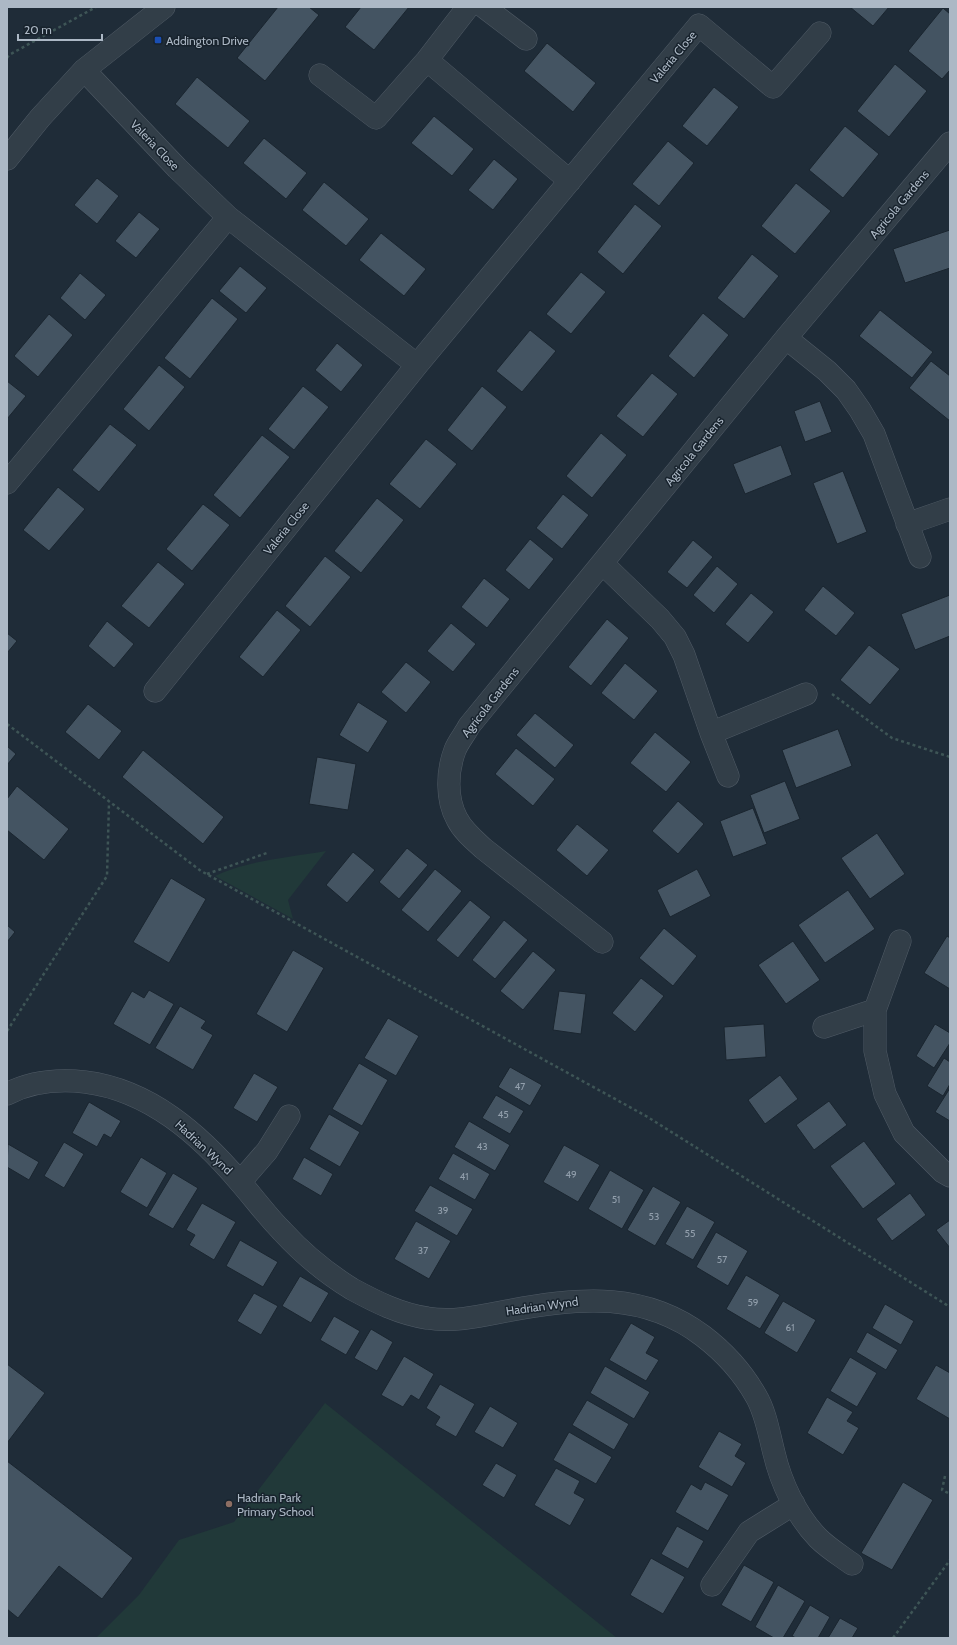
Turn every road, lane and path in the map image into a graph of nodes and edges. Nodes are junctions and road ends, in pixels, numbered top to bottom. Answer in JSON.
{"nodes":[{"id":1,"x":96,"y":7,"type":"edge"},
{"id":2,"x":164,"y":7,"type":"edge"},
{"id":3,"x":468,"y":7,"type":"edge"},
{"id":4,"x":484,"y":7,"type":"edge"},
{"id":5,"x":820,"y":33,"type":"dead end"},
{"id":6,"x":526,"y":39,"type":"dead end"},
{"id":7,"x":7,"y":58,"type":"edge"},
{"id":8,"x":427,"y":60,"type":"junction"},
{"id":9,"x":84,"y":70,"type":"junction"},
{"id":10,"x":320,"y":75,"type":"dead end"},
{"id":11,"x":950,"y":143,"type":"edge"},
{"id":12,"x":7,"y":159,"type":"edge"},
{"id":13,"x":570,"y":181,"type":"junction"},
{"id":14,"x":228,"y":217,"type":"junction"},
{"id":15,"x":786,"y":338,"type":"junction"},
{"id":16,"x":418,"y":365,"type":"junction"},
{"id":17,"x":7,"y":483,"type":"edge"},
{"id":18,"x":950,"y":509,"type":"edge"},
{"id":19,"x":907,"y":524,"type":"junction"},
{"id":20,"x":920,"y":557,"type":"dead end"},
{"id":21,"x":602,"y":564,"type":"junction"},
{"id":22,"x":155,"y":691,"type":"dead end"},
{"id":23,"x":806,"y":694,"type":"joint"},
{"id":24,"x":7,"y":724,"type":"edge"},
{"id":25,"x":711,"y":733,"type":"junction"},
{"id":26,"x":950,"y":757,"type":"edge"},
{"id":27,"x":728,"y":776,"type":"dead end"},
{"id":28,"x":109,"y":802,"type":"junction"},
{"id":29,"x":266,"y":853,"type":"dead end"},
{"id":30,"x":207,"y":874,"type":"junction"},
{"id":31,"x":900,"y":940,"type":"dead end"},
{"id":32,"x":602,"y":942,"type":"dead end"},
{"id":33,"x":875,"y":1010,"type":"junction"},
{"id":34,"x":824,"y":1027,"type":"dead end"},
{"id":35,"x":7,"y":1031,"type":"edge"},
{"id":36,"x":7,"y":1094,"type":"edge"},
{"id":37,"x":289,"y":1116,"type":"dead end"},
{"id":38,"x":950,"y":1176,"type":"edge"},
{"id":39,"x":240,"y":1182,"type":"junction"},
{"id":40,"x":950,"y":1307,"type":"edge"},
{"id":41,"x":945,"y":1476,"type":"dead end"},
{"id":42,"x":950,"y":1494,"type":"edge"},
{"id":43,"x":794,"y":1504,"type":"junction"},
{"id":44,"x":950,"y":1560,"type":"edge"},
{"id":45,"x":852,"y":1564,"type":"dead end"},
{"id":46,"x":712,"y":1585,"type":"dead end"},
{"id":47,"x":893,"y":1638,"type":"edge"}],
"edges":[{"from":1,"to":7,"type":"path"},
{"from":2,"to":9,"type":"street"},
{"from":3,"to":8,"type":"street"},
{"from":4,"to":6,"type":"street"},
{"from":5,"to":13,"type":"street","name":"Valeria Close"},
{"from":8,"to":10,"type":"street"},
{"from":8,"to":13,"type":"street"},
{"from":9,"to":12,"type":"street"},
{"from":9,"to":14,"type":"street","name":"Valeria Close"},
{"from":11,"to":15,"type":"street","name":"Agricola Gardens"},
{"from":13,"to":16,"type":"street","name":"Valeria Close"},
{"from":14,"to":16,"type":"street","name":"Valeria Close"},
{"from":14,"to":17,"type":"street"},
{"from":15,"to":19,"type":"street"},
{"from":15,"to":21,"type":"street","name":"Agricola Gardens"},
{"from":16,"to":22,"type":"street","name":"Valeria Close"},
{"from":18,"to":19,"type":"street"},
{"from":19,"to":20,"type":"street"},
{"from":21,"to":25,"type":"street"},
{"from":21,"to":32,"type":"street","name":"Agricola Gardens"},
{"from":23,"to":25,"type":"street"},
{"from":23,"to":26,"type":"path"},
{"from":24,"to":28,"type":"path"},
{"from":25,"to":27,"type":"street"},
{"from":28,"to":30,"type":"path"},
{"from":28,"to":35,"type":"path"},
{"from":29,"to":30,"type":"path"},
{"from":30,"to":40,"type":"path"},
{"from":31,"to":33,"type":"street"},
{"from":33,"to":34,"type":"street"},
{"from":33,"to":38,"type":"street"},
{"from":36,"to":39,"type":"street","name":"Hadrian Wynd"},
{"from":37,"to":39,"type":"street","name":"Hadrian Wynd"},
{"from":39,"to":43,"type":"street","name":"Hadrian Wynd"},
{"from":41,"to":42,"type":"path"},
{"from":43,"to":45,"type":"street","name":"Hadrian Wynd"},
{"from":43,"to":46,"type":"street"},
{"from":44,"to":47,"type":"path"}]}
